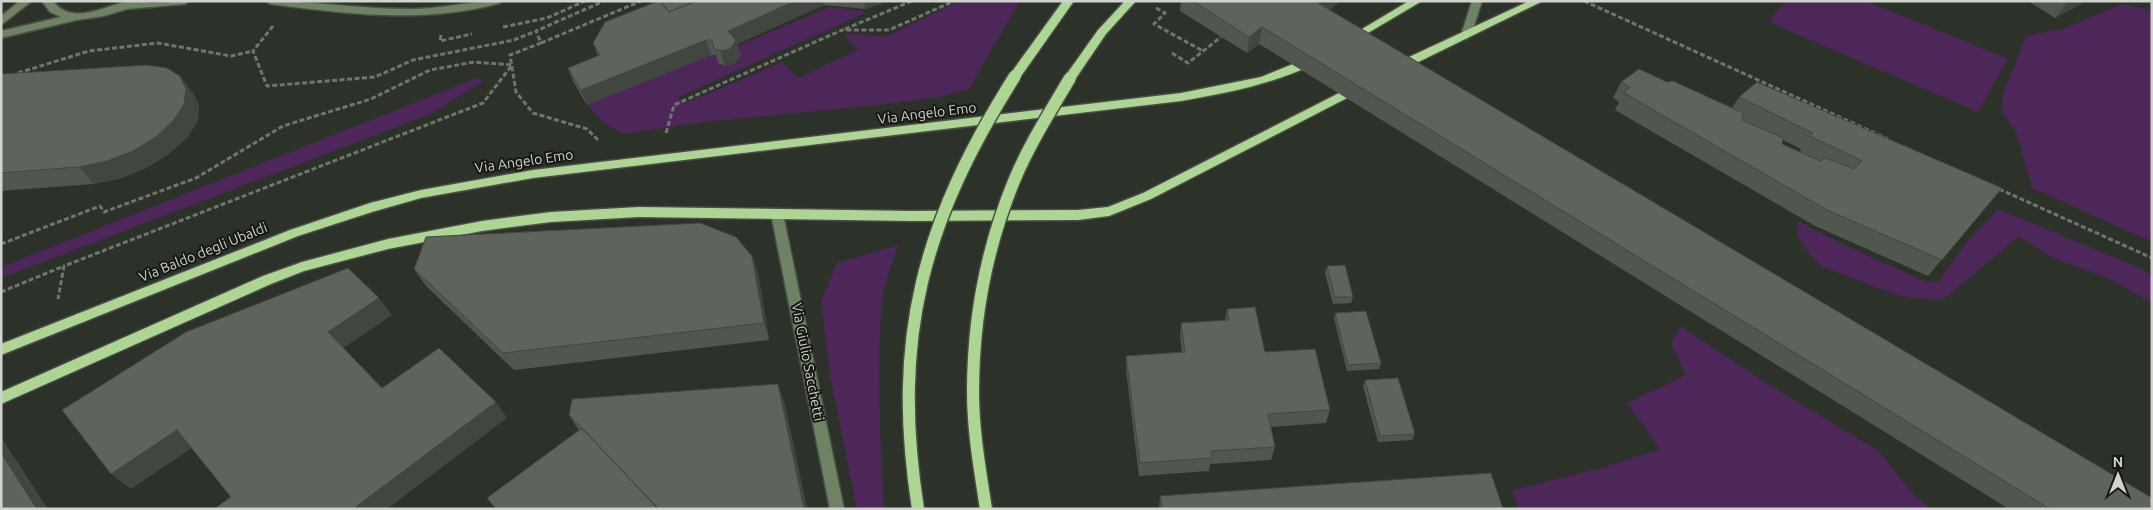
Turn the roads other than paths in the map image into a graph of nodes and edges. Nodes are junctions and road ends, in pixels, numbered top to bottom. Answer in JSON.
{"nodes":[{"id":1,"x":27,"y":1,"type":"edge"},
{"id":2,"x":47,"y":1,"type":"edge"},
{"id":3,"x":138,"y":1,"type":"edge"},
{"id":4,"x":185,"y":1,"type":"edge"},
{"id":5,"x":270,"y":1,"type":"edge"},
{"id":6,"x":496,"y":1,"type":"edge"},
{"id":7,"x":1069,"y":1,"type":"edge"},
{"id":8,"x":1131,"y":1,"type":"edge"},
{"id":9,"x":1417,"y":1,"type":"edge"},
{"id":10,"x":1477,"y":1,"type":"edge"},
{"id":11,"x":1538,"y":1,"type":"edge"},
{"id":12,"x":125,"y":7,"type":"junction"},
{"id":13,"x":78,"y":16,"type":"junction"},
{"id":14,"x":1,"y":22,"type":"edge"},
{"id":15,"x":1,"y":34,"type":"edge"},
{"id":16,"x":1466,"y":35,"type":"junction"},
{"id":17,"x":1342,"y":44,"type":"edge"},
{"id":18,"x":1325,"y":53,"type":"edge"},
{"id":19,"x":1395,"y":68,"type":"edge"},
{"id":20,"x":1343,"y":95,"type":"edge"},
{"id":21,"x":421,"y":194,"type":"joint"},
{"id":22,"x":778,"y":214,"type":"junction"},
{"id":23,"x":1,"y":350,"type":"edge"},
{"id":24,"x":1,"y":398,"type":"edge"},
{"id":25,"x":837,"y":509,"type":"edge"},
{"id":26,"x":918,"y":509,"type":"edge"},
{"id":27,"x":986,"y":509,"type":"edge"}],
"edges":[{"from":1,"to":14,"type":"street"},
{"from":2,"to":13,"type":"street"},
{"from":3,"to":12,"type":"street"},
{"from":4,"to":12,"type":"street"},
{"from":5,"to":6,"type":"street"},
{"from":7,"to":26,"type":"main road","bridge":true},
{"from":8,"to":27,"type":"main road","bridge":true},
{"from":9,"to":17,"type":"main road"},
{"from":10,"to":16,"type":"street"},
{"from":11,"to":16,"type":"main road"},
{"from":12,"to":13,"type":"street"},
{"from":13,"to":15,"type":"street"},
{"from":16,"to":19,"type":"main road"},
{"from":18,"to":21,"type":"main road","name":"Via Angelo Emo"},
{"from":20,"to":22,"type":"main road"},
{"from":21,"to":23,"type":"main road","name":"Via Baldo degli Ubaldi"},
{"from":22,"to":24,"type":"main road"},
{"from":22,"to":25,"type":"street","name":"Via Giulio Sacchetti"}]}
